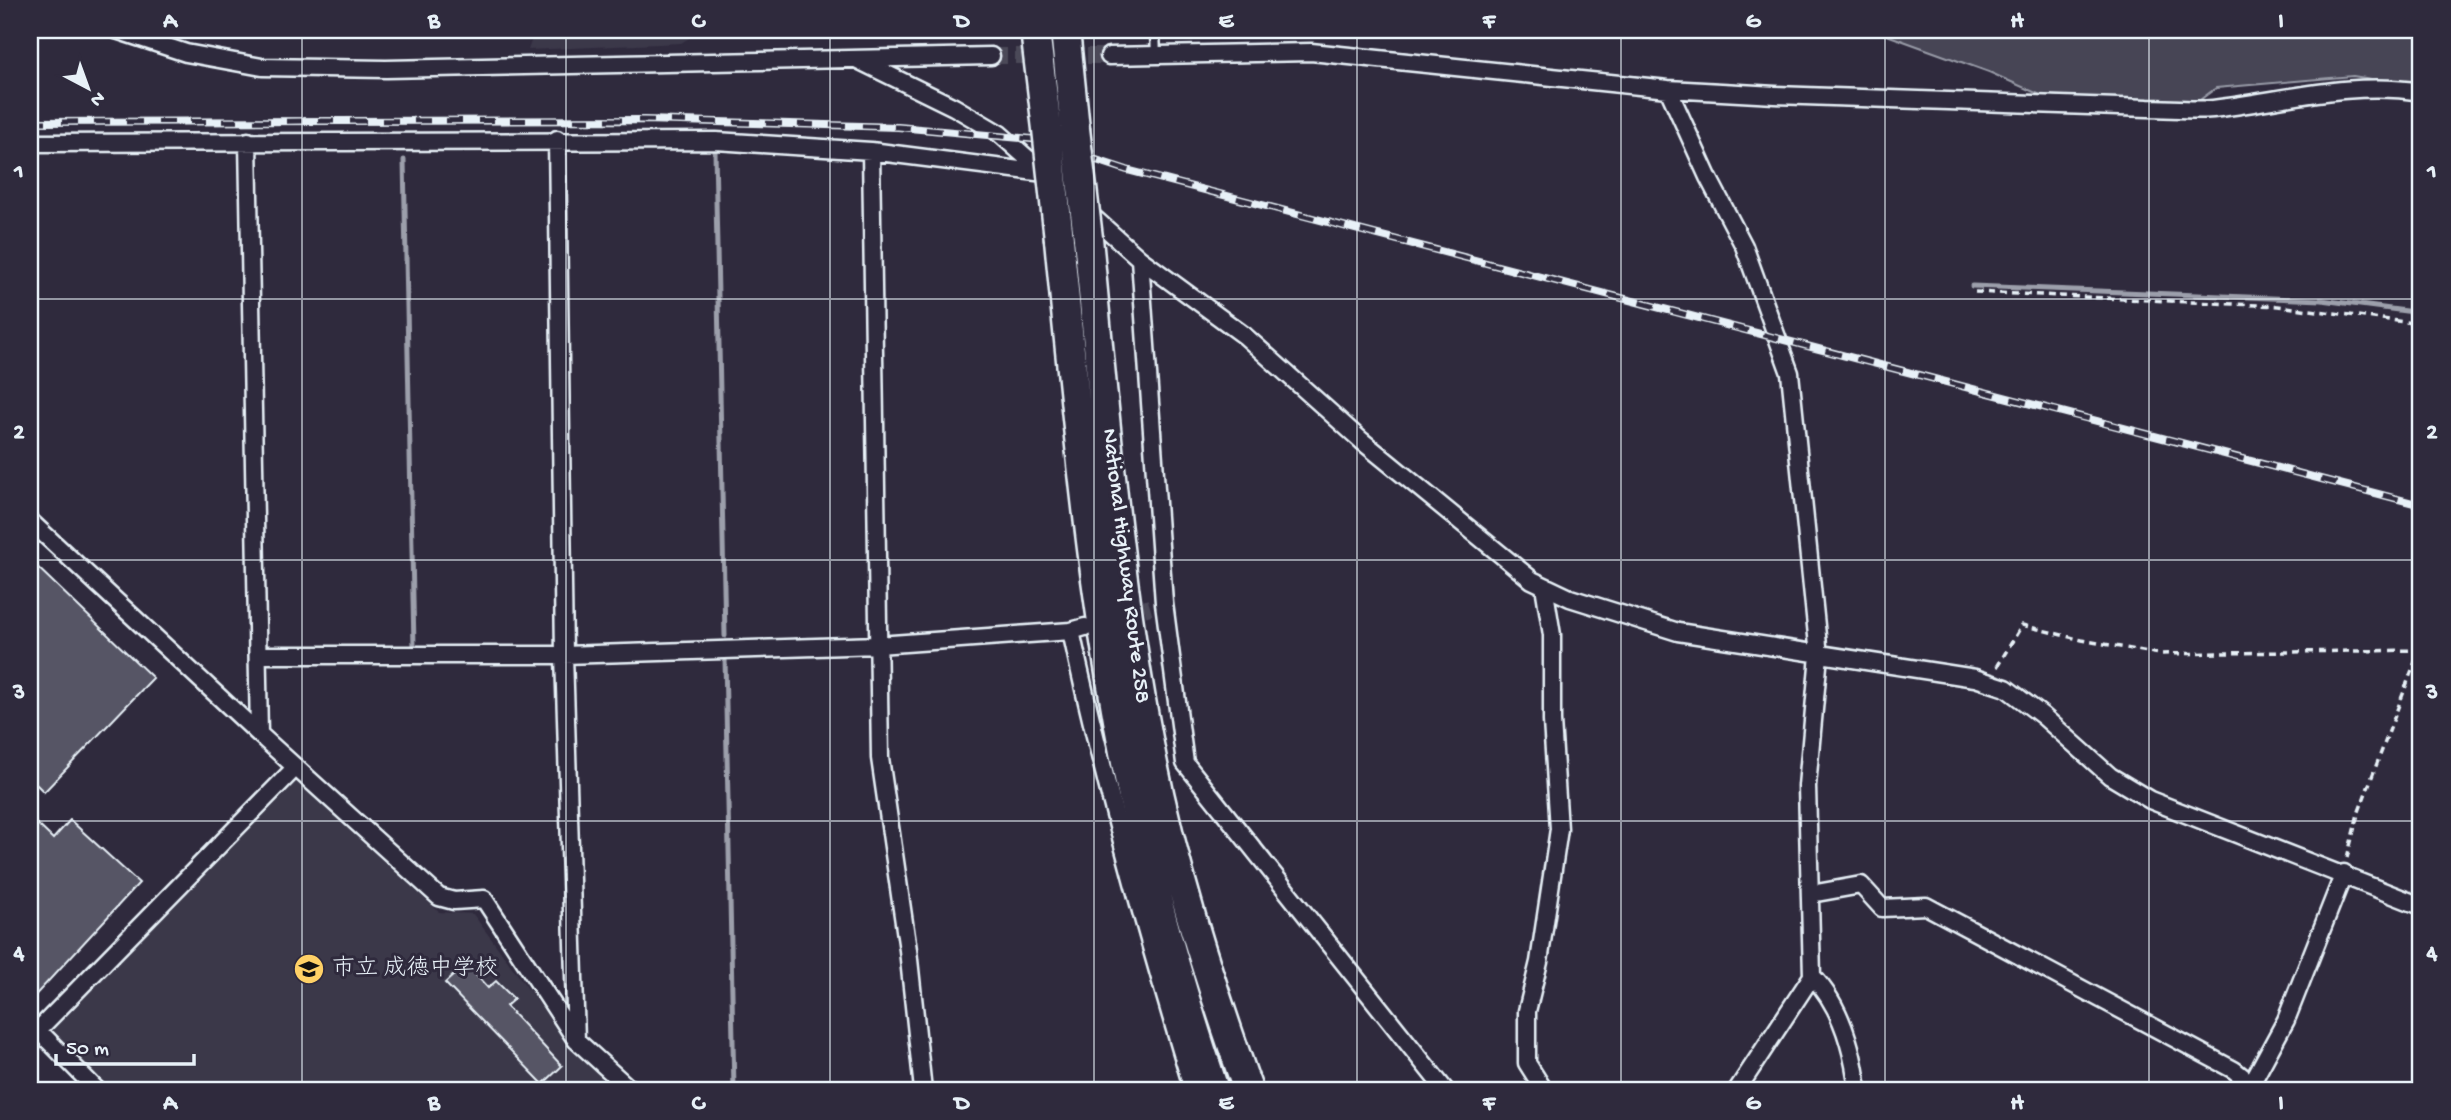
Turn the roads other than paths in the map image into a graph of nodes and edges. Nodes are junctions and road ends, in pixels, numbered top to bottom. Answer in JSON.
{"nodes":[{"id":1,"x":119,"y":30,"type":"edge"},
{"id":2,"x":1035,"y":30,"type":"edge"},
{"id":3,"x":1065,"y":30,"type":"edge"},
{"id":4,"x":1155,"y":30,"type":"edge"},
{"id":5,"x":991,"y":56,"type":"tunnel mouth"},
{"id":6,"x":1109,"y":56,"type":"tunnel mouth"},
{"id":7,"x":1156,"y":57,"type":"junction"},
{"id":8,"x":856,"y":59,"type":"junction"},
{"id":9,"x":1668,"y":89,"type":"junction"},
{"id":10,"x":2421,"y":92,"type":"edge"},
{"id":11,"x":557,"y":139,"type":"junction"},
{"id":12,"x":248,"y":141,"type":"junction"},
{"id":13,"x":30,"y":143,"type":"edge"},
{"id":14,"x":871,"y":151,"type":"junction"},
{"id":15,"x":1044,"y":173,"type":"junction"},
{"id":16,"x":1139,"y":259,"type":"junction"},
{"id":17,"x":30,"y":521,"type":"edge"},
{"id":18,"x":1544,"y":586,"type":"junction"},
{"id":19,"x":878,"y":645,"type":"junction"},
{"id":20,"x":565,"y":654,"type":"junction"},
{"id":21,"x":258,"y":655,"type":"junction"},
{"id":22,"x":1819,"y":655,"type":"junction"},
{"id":23,"x":259,"y":734,"type":"junction"},
{"id":24,"x":295,"y":768,"type":"junction"},
{"id":25,"x":2344,"y":873,"type":"junction"},
{"id":26,"x":1811,"y":894,"type":"junction"},
{"id":27,"x":2421,"y":906,"type":"edge"},
{"id":28,"x":1812,"y":976,"type":"junction"},
{"id":29,"x":576,"y":1040,"type":"junction"},
{"id":30,"x":2253,"y":1089,"type":"edge"},
{"id":31,"x":97,"y":1090,"type":"edge"},
{"id":32,"x":631,"y":1090,"type":"edge"},
{"id":33,"x":923,"y":1090,"type":"edge"},
{"id":34,"x":1193,"y":1090,"type":"edge"},
{"id":35,"x":1214,"y":1090,"type":"edge"},
{"id":36,"x":1248,"y":1090,"type":"edge"},
{"id":37,"x":1445,"y":1090,"type":"edge"},
{"id":38,"x":1544,"y":1090,"type":"edge"},
{"id":39,"x":1737,"y":1090,"type":"edge"},
{"id":40,"x":1858,"y":1090,"type":"edge"}],
"edges":[{"from":1,"to":8,"type":"street"},
{"from":2,"to":35,"type":"highway","name":"National Highway Route 258","bridge":true},
{"from":3,"to":36,"type":"highway","name":"National Highway Route 258","bridge":true},
{"from":4,"to":7,"type":"lane"},
{"from":5,"to":8,"type":"street"},
{"from":6,"to":7,"type":"street"},
{"from":7,"to":9,"type":"street"},
{"from":8,"to":15,"type":"street"},
{"from":9,"to":10,"type":"street"},
{"from":9,"to":22,"type":"street"},
{"from":11,"to":12,"type":"street"},
{"from":11,"to":14,"type":"street"},
{"from":11,"to":20,"type":"street"},
{"from":12,"to":13,"type":"street"},
{"from":12,"to":21,"type":"street"},
{"from":14,"to":15,"type":"street"},
{"from":14,"to":19,"type":"street"},
{"from":15,"to":16,"type":"street"},
{"from":16,"to":18,"type":"street"},
{"from":16,"to":37,"type":"street"},
{"from":17,"to":23,"type":"street"},
{"from":18,"to":22,"type":"street"},
{"from":18,"to":38,"type":"street"},
{"from":19,"to":20,"type":"street"},
{"from":19,"to":33,"type":"street"},
{"from":19,"to":34,"type":"street"},
{"from":20,"to":21,"type":"street"},
{"from":20,"to":29,"type":"street"},
{"from":21,"to":23,"type":"street"},
{"from":22,"to":25,"type":"street"},
{"from":22,"to":26,"type":"street"},
{"from":23,"to":24,"type":"street"},
{"from":24,"to":29,"type":"street"},
{"from":24,"to":31,"type":"street"},
{"from":25,"to":27,"type":"street"},
{"from":25,"to":30,"type":"street"},
{"from":26,"to":28,"type":"street"},
{"from":26,"to":30,"type":"street"},
{"from":28,"to":39,"type":"street"},
{"from":28,"to":40,"type":"street"},
{"from":29,"to":32,"type":"street"}]}
